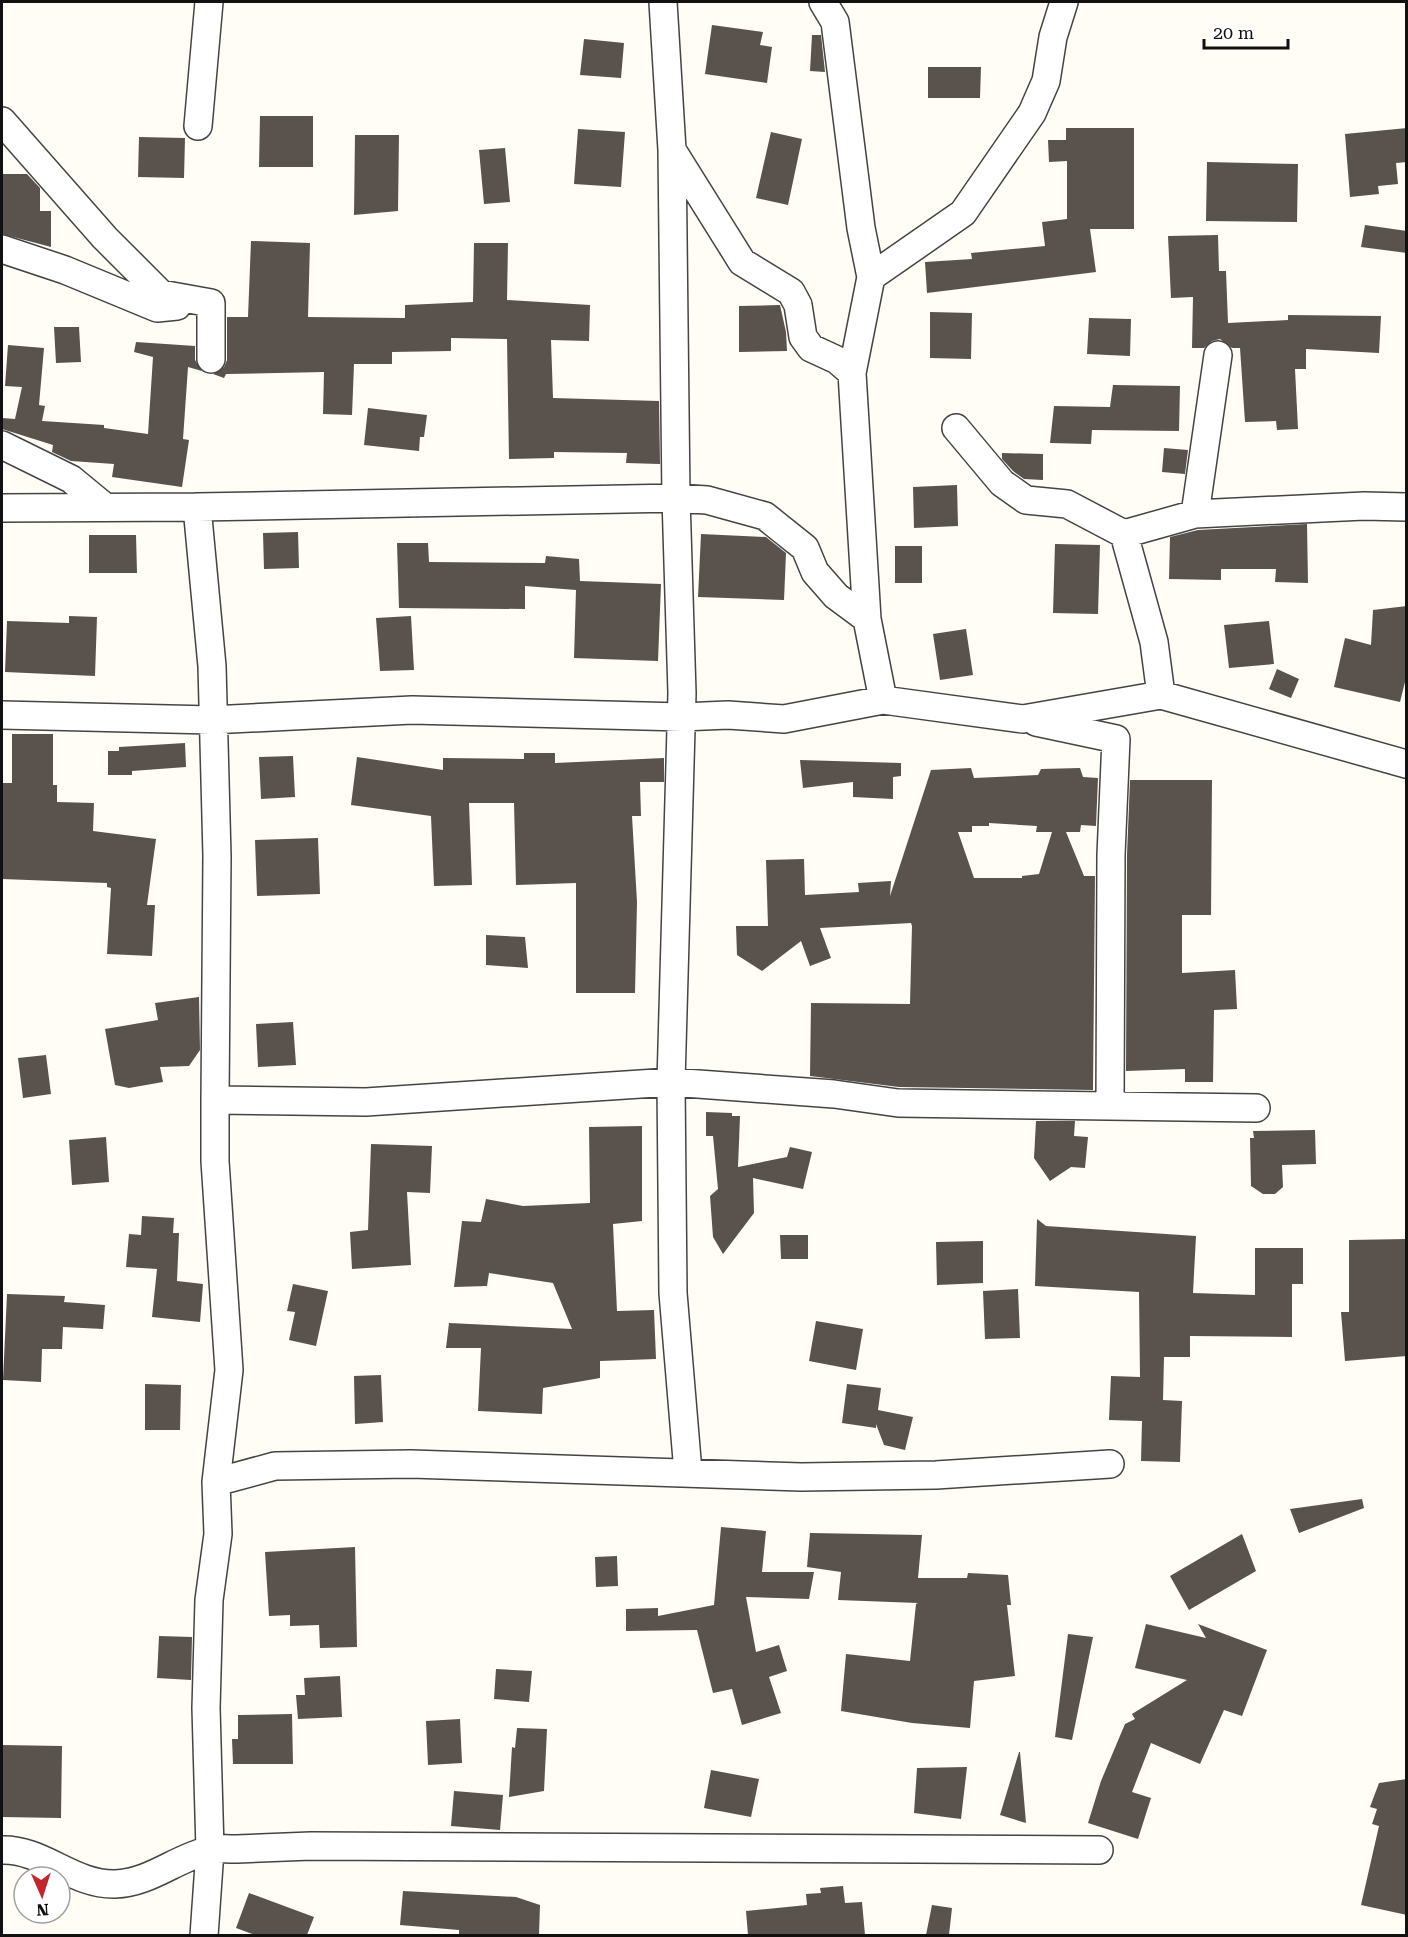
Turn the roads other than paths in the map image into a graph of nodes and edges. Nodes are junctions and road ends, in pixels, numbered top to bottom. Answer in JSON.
{"nodes":[{"id":1,"x":209,"y":2,"type":"edge"},
{"id":2,"x":663,"y":2,"type":"edge"},
{"id":3,"x":823,"y":2,"type":"edge"},
{"id":4,"x":1064,"y":2,"type":"edge"},
{"id":5,"x":2,"y":121,"type":"edge"},
{"id":6,"x":198,"y":126,"type":"dead end"},
{"id":7,"x":672,"y":150,"type":"junction"},
{"id":8,"x":2,"y":249,"type":"edge"},
{"id":9,"x":871,"y":277,"type":"junction"},
{"id":10,"x":211,"y":303,"type":"junction"},
{"id":11,"x":1218,"y":355,"type":"dead end"},
{"id":12,"x":211,"y":359,"type":"dead end"},
{"id":13,"x":852,"y":373,"type":"junction"},
{"id":14,"x":956,"y":428,"type":"dead end"},
{"id":15,"x":2,"y":445,"type":"edge"},
{"id":16,"x":676,"y":498,"type":"junction"},
{"id":17,"x":105,"y":507,"type":"junction"},
{"id":18,"x":196,"y":507,"type":"junction"},
{"id":19,"x":1407,"y":507,"type":"edge"},
{"id":20,"x":2,"y":508,"type":"edge"},
{"id":21,"x":1195,"y":514,"type":"junction"},
{"id":22,"x":1124,"y":534,"type":"junction"},
{"id":23,"x":867,"y":619,"type":"junction"},
{"id":24,"x":1161,"y":695,"type":"junction"},
{"id":25,"x":884,"y":700,"type":"junction"},
{"id":26,"x":2,"y":715,"type":"edge"},
{"id":27,"x":682,"y":717,"type":"junction"},
{"id":28,"x":1023,"y":719,"type":"junction"},
{"id":29,"x":212,"y":720,"type":"junction"},
{"id":30,"x":1407,"y":764,"type":"edge"},
{"id":31,"x":671,"y":1082,"type":"junction"},
{"id":32,"x":215,"y":1100,"type":"junction"},
{"id":33,"x":1110,"y":1106,"type":"junction"},
{"id":34,"x":1256,"y":1108,"type":"dead end"},
{"id":35,"x":1110,"y":1464,"type":"dead end"},
{"id":36,"x":688,"y":1472,"type":"junction"},
{"id":37,"x":216,"y":1482,"type":"junction"},
{"id":38,"x":2,"y":1850,"type":"edge"},
{"id":39,"x":210,"y":1850,"type":"junction"},
{"id":40,"x":1099,"y":1850,"type":"dead end"},
{"id":41,"x":204,"y":1935,"type":"edge"}],
"edges":[{"from":1,"to":6,"type":"street"},
{"from":2,"to":7,"type":"street"},
{"from":3,"to":9,"type":"street"},
{"from":4,"to":9,"type":"street"},
{"from":5,"to":10,"type":"street"},
{"from":7,"to":13,"type":"street"},
{"from":7,"to":16,"type":"street"},
{"from":8,"to":10,"type":"street"},
{"from":9,"to":13,"type":"street"},
{"from":10,"to":12,"type":"street"},
{"from":11,"to":21,"type":"street"},
{"from":13,"to":23,"type":"street"},
{"from":14,"to":22,"type":"street"},
{"from":15,"to":17,"type":"street"},
{"from":16,"to":18,"type":"street"},
{"from":16,"to":23,"type":"street"},
{"from":16,"to":27,"type":"street"},
{"from":17,"to":18,"type":"street"},
{"from":17,"to":20,"type":"street"},
{"from":18,"to":29,"type":"street"},
{"from":19,"to":21,"type":"street"},
{"from":21,"to":22,"type":"street"},
{"from":22,"to":24,"type":"street"},
{"from":23,"to":25,"type":"street"},
{"from":24,"to":28,"type":"street"},
{"from":24,"to":30,"type":"street"},
{"from":25,"to":27,"type":"street"},
{"from":25,"to":28,"type":"street"},
{"from":26,"to":29,"type":"street"},
{"from":27,"to":29,"type":"street"},
{"from":27,"to":31,"type":"street"},
{"from":28,"to":33,"type":"street"},
{"from":29,"to":32,"type":"street"},
{"from":31,"to":32,"type":"street"},
{"from":31,"to":33,"type":"street"},
{"from":31,"to":36,"type":"street"},
{"from":32,"to":37,"type":"street"},
{"from":33,"to":34,"type":"street"},
{"from":35,"to":36,"type":"street"},
{"from":36,"to":37,"type":"street"},
{"from":37,"to":39,"type":"street"},
{"from":38,"to":39,"type":"street"},
{"from":39,"to":40,"type":"street"},
{"from":39,"to":41,"type":"street"}]}
